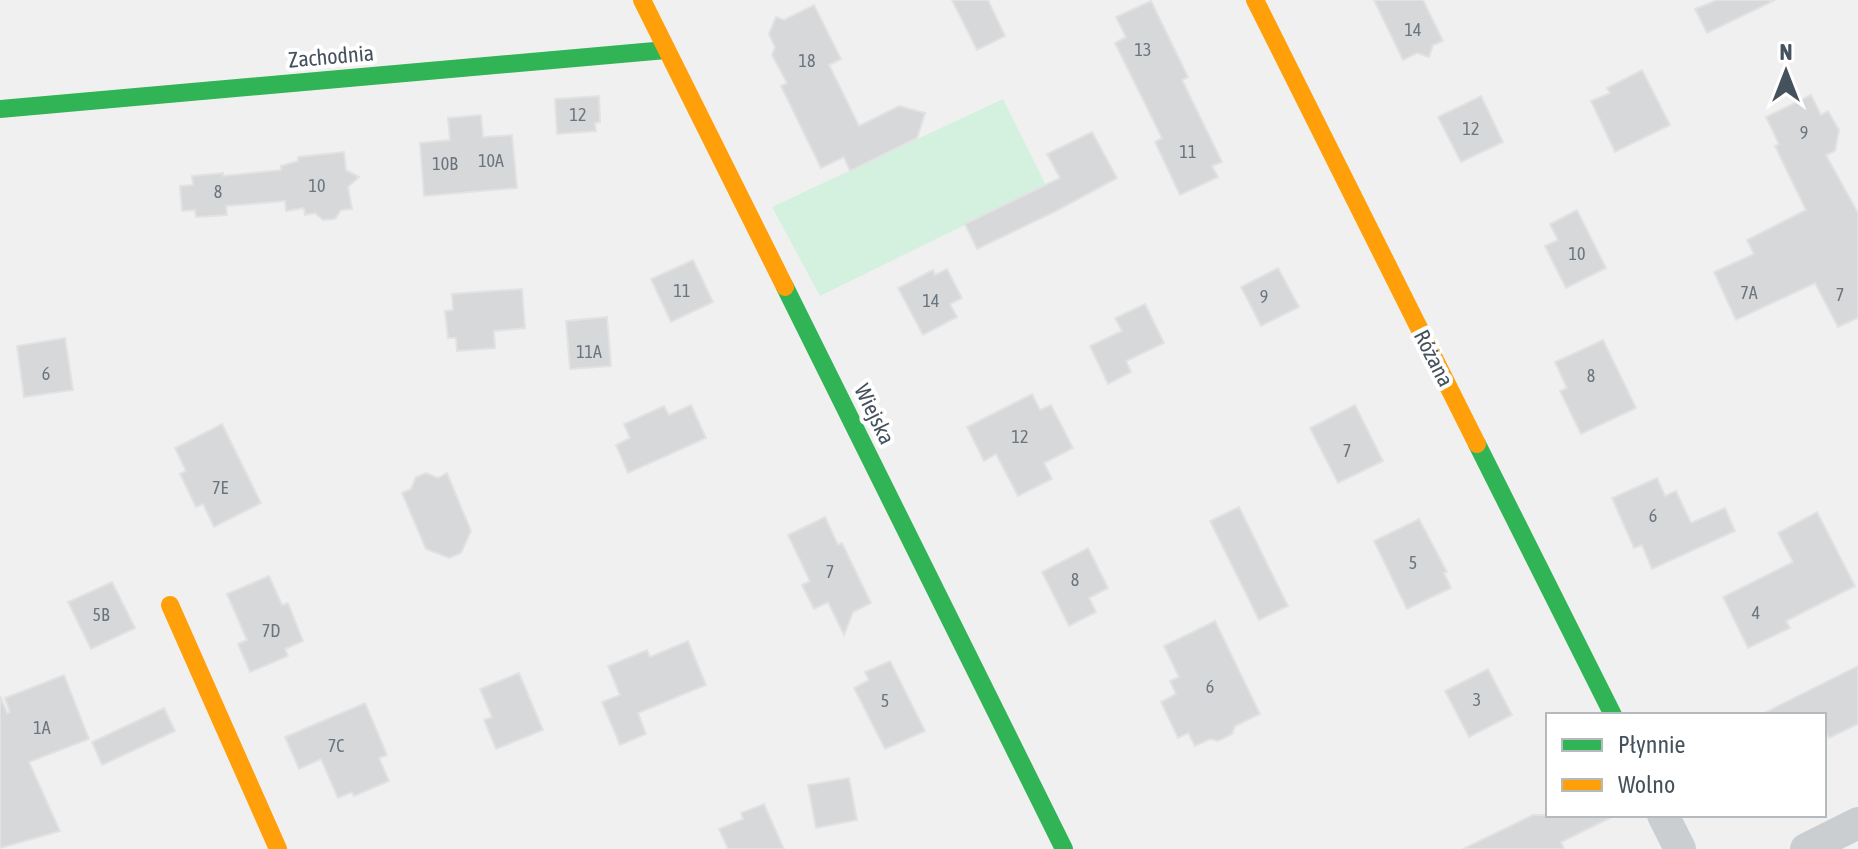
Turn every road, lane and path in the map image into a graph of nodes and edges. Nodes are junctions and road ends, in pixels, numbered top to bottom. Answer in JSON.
{"nodes":[{"id":1,"x":642,"y":0,"type":"edge"},
{"id":2,"x":1255,"y":0,"type":"edge"},
{"id":3,"x":666,"y":50,"type":"junction"},
{"id":4,"x":0,"y":109,"type":"edge"},
{"id":5,"x":170,"y":605,"type":"dead end"},
{"id":6,"x":1612,"y":713,"type":"edge"},
{"id":7,"x":1664,"y":817,"type":"edge"},
{"id":8,"x":1858,"y":823,"type":"edge"},
{"id":9,"x":278,"y":849,"type":"edge"},
{"id":10,"x":1064,"y":849,"type":"edge"},
{"id":11,"x":1680,"y":849,"type":"edge"},
{"id":12,"x":1806,"y":849,"type":"edge"}],
"edges":[{"from":1,"to":3,"type":"street","name":"Wiejska"},
{"from":2,"to":6,"type":"street","name":"Różana"},
{"from":3,"to":4,"type":"street","name":"Zachodnia"},
{"from":3,"to":10,"type":"street","name":"Wiejska"},
{"from":5,"to":9,"type":"street"},
{"from":7,"to":11,"type":"street"},
{"from":8,"to":12,"type":"street"}]}
